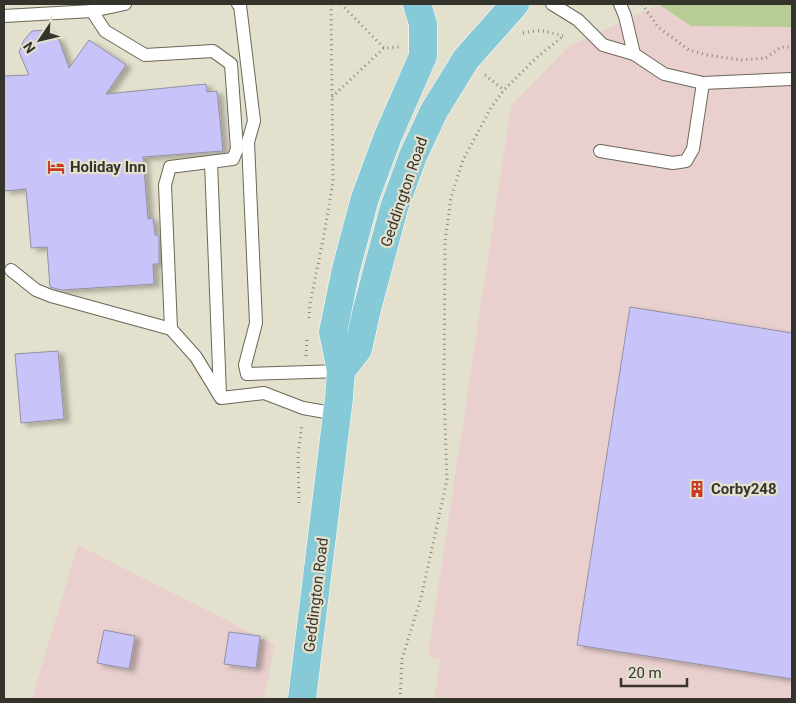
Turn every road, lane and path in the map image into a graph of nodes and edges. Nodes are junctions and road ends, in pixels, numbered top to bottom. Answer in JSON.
{"nodes":[{"id":1,"x":125,"y":4,"type":"edge"},
{"id":2,"x":238,"y":4,"type":"edge"},
{"id":3,"x":331,"y":4,"type":"edge"},
{"id":4,"x":341,"y":4,"type":"edge"},
{"id":5,"x":417,"y":4,"type":"edge"},
{"id":6,"x":515,"y":4,"type":"edge"},
{"id":7,"x":552,"y":4,"type":"edge"},
{"id":8,"x":620,"y":4,"type":"edge"},
{"id":9,"x":642,"y":4,"type":"edge"},
{"id":10,"x":92,"y":11,"type":"junction"},
{"id":11,"x":4,"y":16,"type":"edge"},
{"id":12,"x":566,"y":33,"type":"dead end"},
{"id":13,"x":519,"y":34,"type":"dead end"},
{"id":14,"x":562,"y":37,"type":"junction"},
{"id":15,"x":406,"y":47,"type":"dead end"},
{"id":16,"x":792,"y":47,"type":"edge"},
{"id":17,"x":384,"y":48,"type":"junction"},
{"id":18,"x":634,"y":54,"type":"junction"},
{"id":19,"x":482,"y":72,"type":"dead end"},
{"id":20,"x":792,"y":79,"type":"edge"},
{"id":21,"x":703,"y":83,"type":"junction"},
{"id":22,"x":504,"y":90,"type":"junction"},
{"id":23,"x":332,"y":97,"type":"junction"},
{"id":24,"x":600,"y":151,"type":"dead end"},
{"id":25,"x":212,"y":162,"type":"junction"},
{"id":26,"x":12,"y":270,"type":"dead end"},
{"id":27,"x":308,"y":322,"type":"dead end"},
{"id":28,"x":171,"y":329,"type":"junction"},
{"id":29,"x":308,"y":331,"type":"dead end"},
{"id":30,"x":306,"y":349,"type":"dead end"},
{"id":31,"x":341,"y":371,"type":"junction"},
{"id":32,"x":220,"y":398,"type":"junction"},
{"id":33,"x":337,"y":414,"type":"junction"},
{"id":34,"x":302,"y":426,"type":"dead end"},
{"id":35,"x":300,"y":509,"type":"dead end"},
{"id":36,"x":302,"y":699,"type":"edge"},
{"id":37,"x":400,"y":699,"type":"edge"}],
"edges":[{"from":1,"to":10,"type":"lane"},
{"from":2,"to":31,"type":"lane"},
{"from":3,"to":23,"type":"path"},
{"from":4,"to":17,"type":"path"},
{"from":5,"to":31,"type":"main road","name":"Geddington Road"},
{"from":6,"to":31,"type":"main road","name":"Geddington Road"},
{"from":7,"to":18,"type":"lane"},
{"from":8,"to":18,"type":"lane"},
{"from":9,"to":16,"type":"path"},
{"from":10,"to":11,"type":"lane"},
{"from":10,"to":25,"type":"lane"},
{"from":12,"to":14,"type":"path"},
{"from":13,"to":14,"type":"path"},
{"from":14,"to":22,"type":"path"},
{"from":15,"to":17,"type":"path"},
{"from":17,"to":23,"type":"path"},
{"from":18,"to":21,"type":"lane"},
{"from":19,"to":22,"type":"path"},
{"from":20,"to":21,"type":"lane"},
{"from":21,"to":24,"type":"lane"},
{"from":22,"to":37,"type":"path"},
{"from":23,"to":27,"type":"path"},
{"from":25,"to":28,"type":"lane"},
{"from":25,"to":32,"type":"lane"},
{"from":26,"to":28,"type":"lane"},
{"from":28,"to":32,"type":"lane"},
{"from":29,"to":30,"type":"path"},
{"from":31,"to":33,"type":"main road","name":"Geddington Road"},
{"from":32,"to":33,"type":"lane"},
{"from":33,"to":36,"type":"main road","name":"Geddington Road"},
{"from":34,"to":35,"type":"path"}]}
